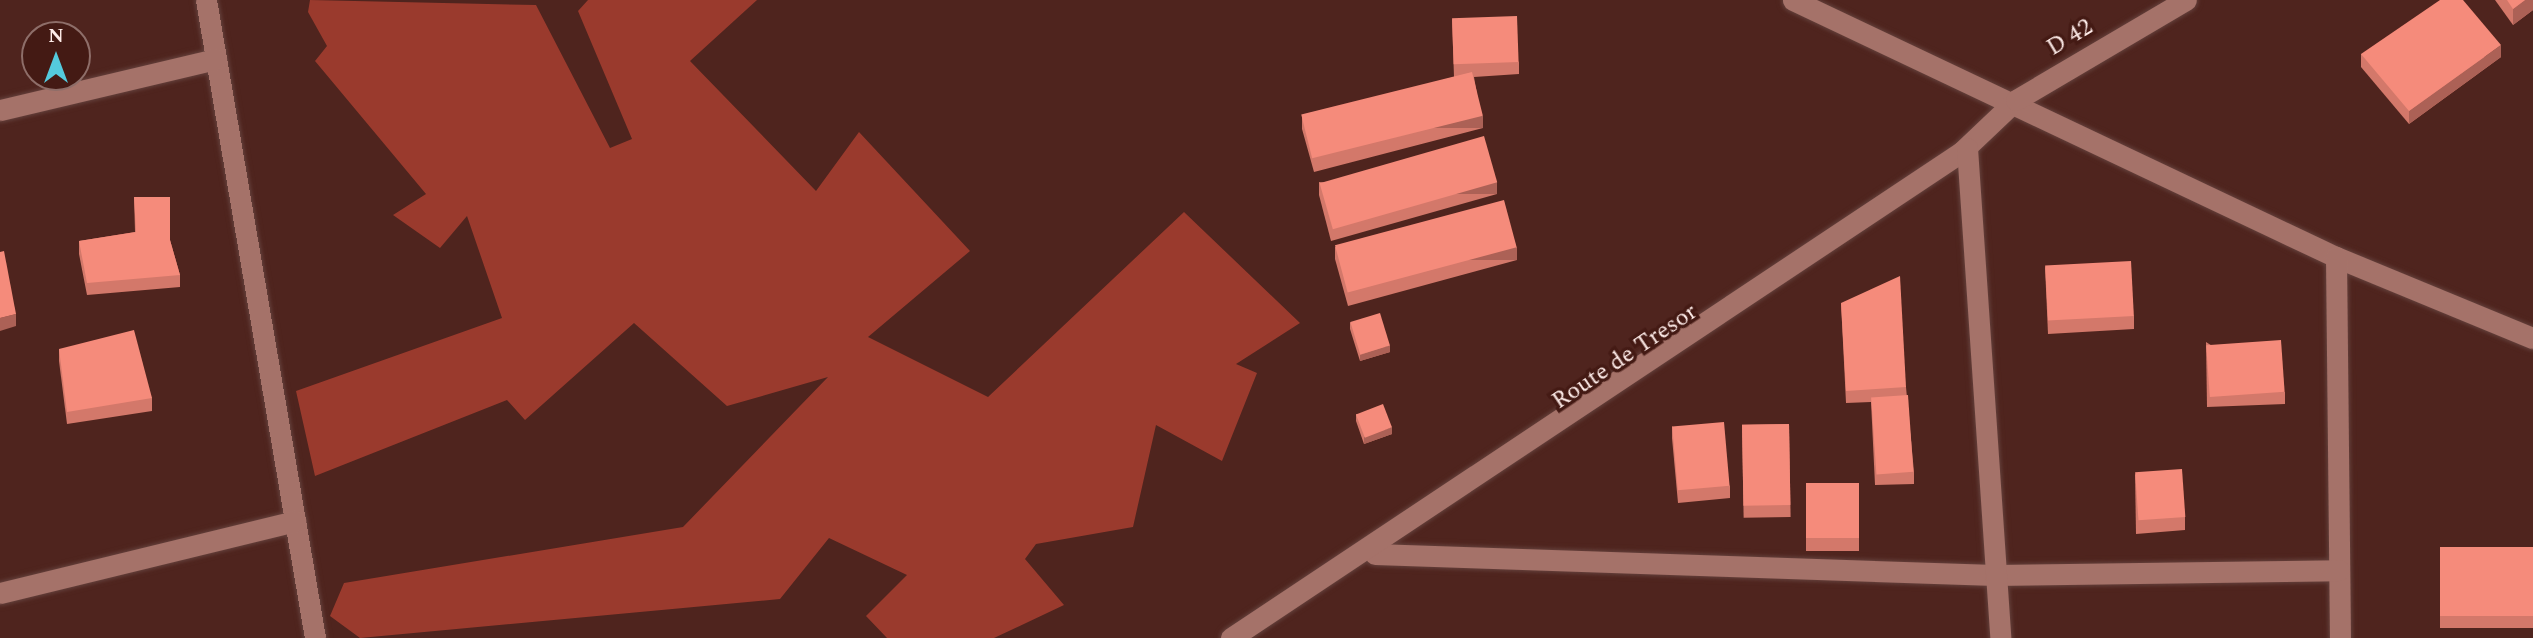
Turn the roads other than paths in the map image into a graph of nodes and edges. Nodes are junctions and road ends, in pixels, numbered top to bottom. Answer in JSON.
{"nodes":[{"id":1,"x":206,"y":0,"type":"edge"},
{"id":2,"x":1793,"y":0,"type":"edge"},
{"id":3,"x":2186,"y":0,"type":"edge"},
{"id":4,"x":216,"y":59,"type":"junction"},
{"id":5,"x":2016,"y":100,"type":"junction"},
{"id":6,"x":0,"y":110,"type":"edge"},
{"id":7,"x":1967,"y":148,"type":"junction"},
{"id":8,"x":2336,"y":257,"type":"junction"},
{"id":9,"x":2533,"y":338,"type":"edge"},
{"id":10,"x":295,"y":521,"type":"junction"},
{"id":11,"x":1375,"y":554,"type":"junction"},
{"id":12,"x":2339,"y":570,"type":"junction"},
{"id":13,"x":1995,"y":575,"type":"junction"},
{"id":14,"x":0,"y":593,"type":"edge"},
{"id":15,"x":315,"y":638,"type":"edge"},
{"id":16,"x":1231,"y":638,"type":"edge"},
{"id":17,"x":1250,"y":638,"type":"edge"},
{"id":18,"x":2000,"y":638,"type":"edge"},
{"id":19,"x":2340,"y":638,"type":"edge"}],
"edges":[{"from":1,"to":4,"type":"street"},
{"from":2,"to":5,"type":"street"},
{"from":3,"to":5,"type":"street","name":"D 42","number":"D 42"},
{"from":4,"to":6,"type":"street"},
{"from":4,"to":10,"type":"street"},
{"from":5,"to":7,"type":"street","name":"Route de Tresor"},
{"from":5,"to":8,"type":"street"},
{"from":7,"to":11,"type":"street","name":"Route de Tresor"},
{"from":7,"to":13,"type":"street"},
{"from":7,"to":16,"type":"street"},
{"from":8,"to":9,"type":"street"},
{"from":8,"to":12,"type":"street"},
{"from":10,"to":14,"type":"street"},
{"from":10,"to":15,"type":"street"},
{"from":11,"to":13,"type":"street"},
{"from":11,"to":17,"type":"street","name":"Route de Tresor"},
{"from":12,"to":13,"type":"street"},
{"from":12,"to":19,"type":"street"},
{"from":13,"to":18,"type":"street"}]}
